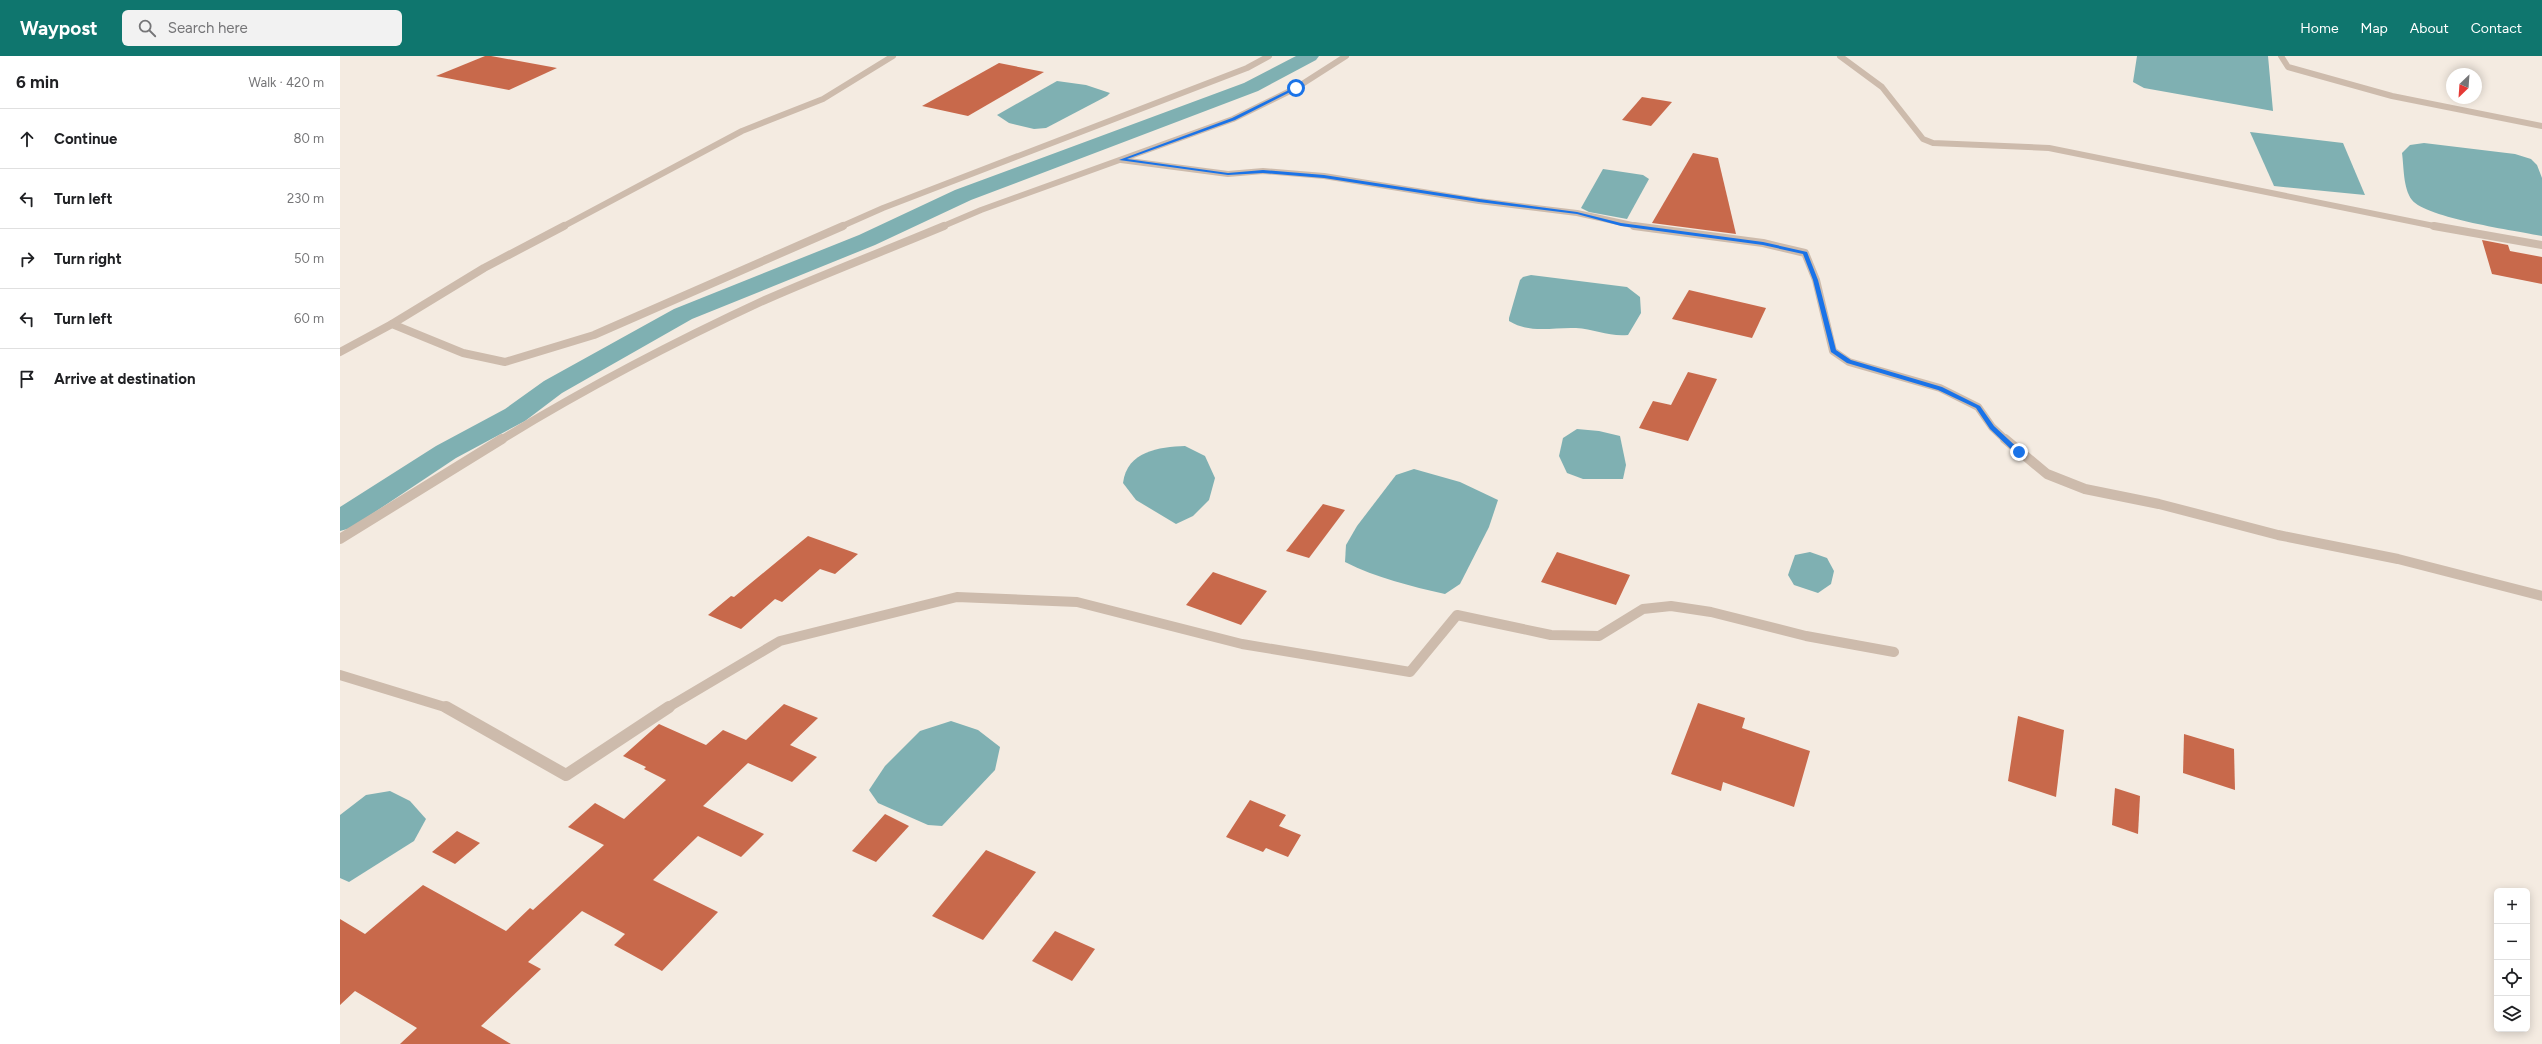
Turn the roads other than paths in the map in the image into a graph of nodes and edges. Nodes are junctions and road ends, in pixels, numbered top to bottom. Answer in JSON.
{"nodes":[{"id":1,"x":893,"y":56,"type":"edge"},
{"id":2,"x":1269,"y":56,"type":"edge"},
{"id":3,"x":1346,"y":56,"type":"edge"},
{"id":4,"x":1840,"y":56,"type":"edge"},
{"id":5,"x":2281,"y":56,"type":"edge"},
{"id":6,"x":2542,"y":126,"type":"edge"},
{"id":7,"x":1121,"y":160,"type":"junction"},
{"id":8,"x":2542,"y":245,"type":"edge"},
{"id":9,"x":392,"y":324,"type":"junction"},
{"id":10,"x":340,"y":352,"type":"edge"},
{"id":11,"x":340,"y":539,"type":"edge"},
{"id":12,"x":2542,"y":596,"type":"edge"},
{"id":13,"x":1894,"y":652,"type":"dead end"},
{"id":14,"x":340,"y":675,"type":"edge"}],
"edges":[{"from":1,"to":9,"type":"street"},
{"from":2,"to":9,"type":"street"},
{"from":3,"to":7,"type":"street"},
{"from":4,"to":8,"type":"street"},
{"from":5,"to":6,"type":"street"},
{"from":7,"to":11,"type":"street"},
{"from":7,"to":12,"type":"street"},
{"from":9,"to":10,"type":"street"},
{"from":13,"to":14,"type":"street"}]}
